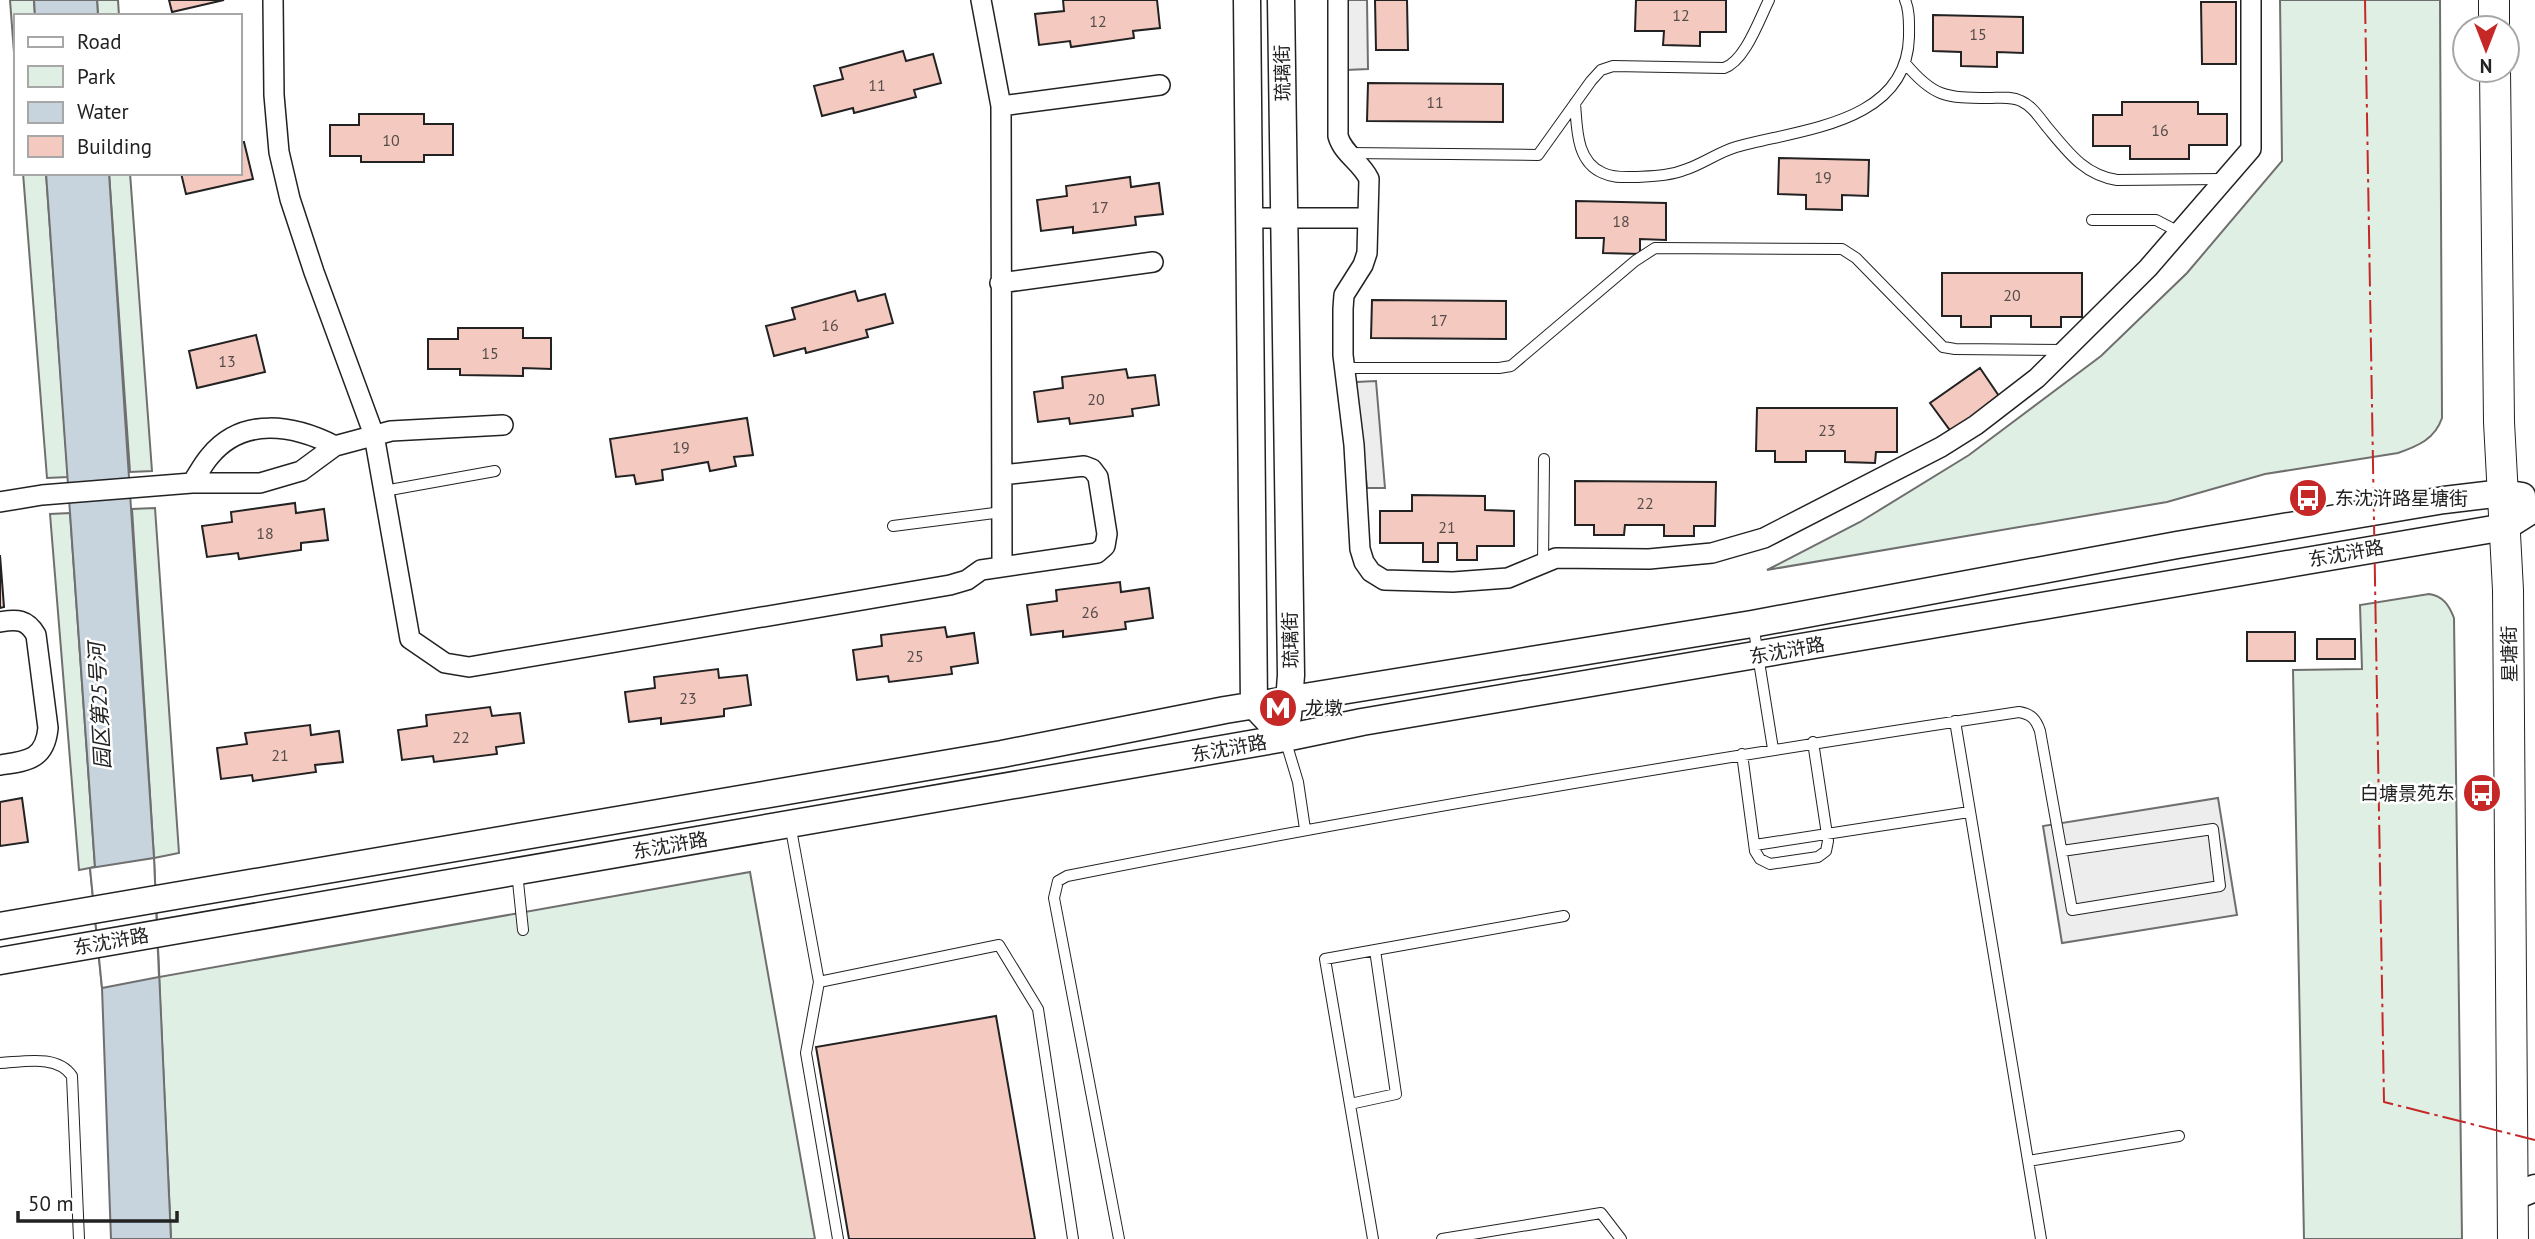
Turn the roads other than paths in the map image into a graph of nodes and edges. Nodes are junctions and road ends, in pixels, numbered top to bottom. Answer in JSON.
{"nodes":[{"id":1,"x":272,"y":0,"type":"edge"},
{"id":2,"x":981,"y":0,"type":"edge"},
{"id":3,"x":1247,"y":0,"type":"edge"},
{"id":4,"x":1281,"y":0,"type":"edge"},
{"id":5,"x":1338,"y":0,"type":"edge"},
{"id":6,"x":1769,"y":0,"type":"edge"},
{"id":7,"x":1905,"y":0,"type":"edge"},
{"id":8,"x":2251,"y":0,"type":"edge"},
{"id":9,"x":1905,"y":63,"type":"junction"},
{"id":10,"x":2495,"y":84,"type":"edge"},
{"id":11,"x":1160,"y":85,"type":"dead end"},
{"id":12,"x":1575,"y":103,"type":"junction"},
{"id":13,"x":1001,"y":106,"type":"junction"},
{"id":14,"x":1347,"y":153,"type":"junction"},
{"id":15,"x":2227,"y":178,"type":"junction"},
{"id":16,"x":1249,"y":218,"type":"junction"},
{"id":17,"x":1284,"y":218,"type":"junction"},
{"id":18,"x":1368,"y":218,"type":"junction"},
{"id":19,"x":2092,"y":220,"type":"dead end"},
{"id":20,"x":2179,"y":233,"type":"junction"},
{"id":21,"x":1153,"y":262,"type":"dead end"},
{"id":22,"x":1000,"y":283,"type":"junction"},
{"id":23,"x":2066,"y":350,"type":"junction"},
{"id":24,"x":1345,"y":368,"type":"junction"},
{"id":25,"x":503,"y":425,"type":"dead end"},
{"id":26,"x":374,"y":435,"type":"junction"},
{"id":27,"x":335,"y":446,"type":"junction"},
{"id":28,"x":1544,"y":459,"type":"dead end"},
{"id":29,"x":495,"y":471,"type":"dead end"},
{"id":30,"x":1002,"y":475,"type":"junction"},
{"id":31,"x":192,"y":483,"type":"junction"},
{"id":32,"x":384,"y":491,"type":"junction"},
{"id":33,"x":2503,"y":493,"type":"junction"},
{"id":34,"x":2535,"y":498,"type":"edge"},
{"id":35,"x":0,"y":502,"type":"edge"},
{"id":36,"x":2535,"y":508,"type":"edge"},
{"id":37,"x":1002,"y":512,"type":"junction"},
{"id":38,"x":893,"y":526,"type":"dead end"},
{"id":39,"x":2505,"y":527,"type":"junction"},
{"id":40,"x":1543,"y":564,"type":"junction"},
{"id":41,"x":1002,"y":566,"type":"junction"},
{"id":42,"x":0,"y":622,"type":"edge"},
{"id":43,"x":1752,"y":624,"type":"junction"},
{"id":44,"x":1757,"y":655,"type":"junction"},
{"id":45,"x":1290,"y":698,"type":"junction"},
{"id":46,"x":1254,"y":705,"type":"junction"},
{"id":47,"x":1955,"y":721,"type":"junction"},
{"id":48,"x":1285,"y":738,"type":"junction"},
{"id":49,"x":1813,"y":742,"type":"junction"},
{"id":50,"x":1773,"y":749,"type":"junction"},
{"id":51,"x":1742,"y":754,"type":"junction"},
{"id":52,"x":0,"y":765,"type":"edge"},
{"id":53,"x":1969,"y":811,"type":"junction"},
{"id":54,"x":790,"y":824,"type":"junction"},
{"id":55,"x":1305,"y":829,"type":"junction"},
{"id":56,"x":1827,"y":833,"type":"junction"},
{"id":57,"x":1755,"y":845,"type":"junction"},
{"id":58,"x":2062,"y":851,"type":"junction"},
{"id":59,"x":517,"y":871,"type":"junction"},
{"id":60,"x":1564,"y":916,"type":"dead end"},
{"id":61,"x":0,"y":926,"type":"edge"},
{"id":62,"x":523,"y":930,"type":"dead end"},
{"id":63,"x":1375,"y":950,"type":"junction"},
{"id":64,"x":0,"y":961,"type":"edge"},
{"id":65,"x":819,"y":982,"type":"junction"},
{"id":66,"x":0,"y":1063,"type":"edge"},
{"id":67,"x":1350,"y":1104,"type":"junction"},
{"id":68,"x":2179,"y":1136,"type":"dead end"},
{"id":69,"x":2028,"y":1161,"type":"junction"},
{"id":70,"x":2528,"y":1197,"type":"edge"},
{"id":71,"x":79,"y":1239,"type":"edge"},
{"id":72,"x":838,"y":1239,"type":"edge"},
{"id":73,"x":1073,"y":1239,"type":"edge"},
{"id":74,"x":1119,"y":1239,"type":"edge"},
{"id":75,"x":1373,"y":1239,"type":"edge"},
{"id":76,"x":1443,"y":1239,"type":"edge"},
{"id":77,"x":1621,"y":1239,"type":"edge"},
{"id":78,"x":2041,"y":1239,"type":"edge"},
{"id":79,"x":2513,"y":1239,"type":"edge"}],
"edges":[{"from":1,"to":26,"type":"street"},
{"from":2,"to":13,"type":"street"},
{"from":3,"to":16,"type":"main road","name":"琉璃街"},
{"from":4,"to":17,"type":"main road","name":"琉璃街"},
{"from":5,"to":14,"type":"street"},
{"from":6,"to":12,"type":"lane"},
{"from":7,"to":9,"type":"lane"},
{"from":8,"to":15,"type":"street"},
{"from":9,"to":12,"type":"lane"},
{"from":9,"to":15,"type":"lane"},
{"from":10,"to":33,"type":"main road","name":"星塘街"},
{"from":11,"to":13,"type":"street"},
{"from":12,"to":14,"type":"lane"},
{"from":13,"to":22,"type":"street"},
{"from":14,"to":18,"type":"street"},
{"from":15,"to":20,"type":"street"},
{"from":16,"to":17,"type":"street"},
{"from":16,"to":46,"type":"main road","name":"琉璃街"},
{"from":17,"to":18,"type":"street"},
{"from":17,"to":45,"type":"main road","name":"琉璃街"},
{"from":18,"to":24,"type":"street"},
{"from":19,"to":20,"type":"lane"},
{"from":20,"to":23,"type":"street"},
{"from":21,"to":22,"type":"street"},
{"from":22,"to":30,"type":"street"},
{"from":23,"to":24,"type":"lane"},
{"from":23,"to":40,"type":"street"},
{"from":24,"to":40,"type":"street"},
{"from":25,"to":26,"type":"street"},
{"from":26,"to":27,"type":"street"},
{"from":26,"to":32,"type":"street"},
{"from":27,"to":31,"type":"street"},
{"from":27,"to":31,"type":"street"},
{"from":28,"to":40,"type":"lane"},
{"from":29,"to":32,"type":"lane"},
{"from":30,"to":37,"type":"street"},
{"from":30,"to":41,"type":"street"},
{"from":31,"to":35,"type":"street"},
{"from":32,"to":41,"type":"street"},
{"from":33,"to":34,"type":"main road","name":"东沈浒路"},
{"from":33,"to":39,"type":"main road","name":"星塘街"},
{"from":33,"to":43,"type":"main road","name":"东沈浒路"},
{"from":36,"to":39,"type":"main road","name":"东沈浒路"},
{"from":37,"to":38,"type":"lane"},
{"from":37,"to":41,"type":"street"},
{"from":39,"to":44,"type":"main road","name":"东沈浒路"},
{"from":39,"to":70,"type":"main road","name":"星塘街"},
{"from":42,"to":52,"type":"street"},
{"from":43,"to":44,"type":"lane"},
{"from":43,"to":45,"type":"main road","name":"东沈浒路"},
{"from":44,"to":48,"type":"main road","name":"东沈浒路"},
{"from":44,"to":50,"type":"lane"},
{"from":45,"to":46,"type":"main road","name":"东沈浒路"},
{"from":45,"to":48,"type":"main road","name":"琉璃街"},
{"from":46,"to":48,"type":"main road"},
{"from":46,"to":61,"type":"main road","name":"东沈浒路"},
{"from":47,"to":49,"type":"lane"},
{"from":47,"to":53,"type":"lane"},
{"from":47,"to":58,"type":"lane"},
{"from":48,"to":54,"type":"main road","name":"东沈浒路"},
{"from":48,"to":55,"type":"lane"},
{"from":49,"to":50,"type":"lane"},
{"from":49,"to":56,"type":"lane"},
{"from":50,"to":51,"type":"lane"},
{"from":51,"to":55,"type":"lane"},
{"from":51,"to":57,"type":"lane"},
{"from":53,"to":56,"type":"lane"},
{"from":53,"to":69,"type":"lane"},
{"from":54,"to":59,"type":"main road","name":"东沈浒路"},
{"from":54,"to":65,"type":"lane"},
{"from":55,"to":74,"type":"lane"},
{"from":56,"to":57,"type":"lane"},
{"from":56,"to":57,"type":"lane"},
{"from":58,"to":58,"type":"lane"},
{"from":59,"to":62,"type":"lane"},
{"from":59,"to":64,"type":"main road","name":"东沈浒路"},
{"from":60,"to":63,"type":"lane"},
{"from":63,"to":67,"type":"lane"},
{"from":63,"to":67,"type":"lane"},
{"from":65,"to":72,"type":"lane"},
{"from":65,"to":73,"type":"lane"},
{"from":66,"to":71,"type":"lane"},
{"from":67,"to":75,"type":"lane"},
{"from":68,"to":69,"type":"lane"},
{"from":69,"to":78,"type":"lane"},
{"from":70,"to":79,"type":"main road","name":"星塘街"},
{"from":76,"to":77,"type":"lane"}]}
